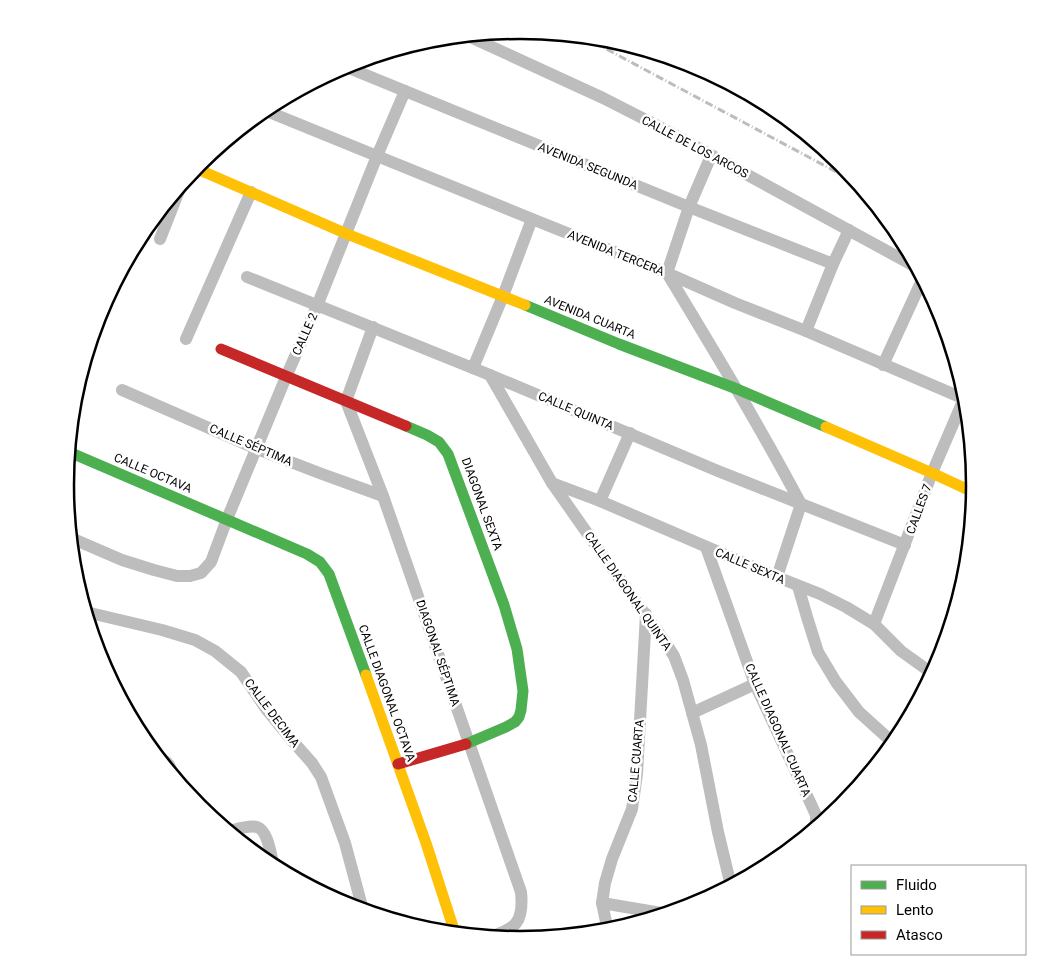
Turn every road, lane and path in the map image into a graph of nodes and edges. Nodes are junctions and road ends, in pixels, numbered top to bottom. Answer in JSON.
{"nodes":[{"id":1,"x":479,"y":41,"type":"edge"},
{"id":2,"x":355,"y":71,"type":"edge"},
{"id":3,"x":405,"y":92,"type":"junction"},
{"id":4,"x":273,"y":114,"type":"edge"},
{"id":5,"x":377,"y":156,"type":"junction"},
{"id":6,"x":711,"y":156,"type":"junction"},
{"id":7,"x":203,"y":171,"type":"edge"},
{"id":8,"x":251,"y":192,"type":"junction"},
{"id":9,"x":174,"y":204,"type":"edge"},
{"id":10,"x":689,"y":207,"type":"junction"},
{"id":11,"x":532,"y":219,"type":"junction"},
{"id":12,"x":849,"y":230,"type":"junction"},
{"id":13,"x":347,"y":234,"type":"junction"},
{"id":14,"x":160,"y":239,"type":"dead end"},
{"id":15,"x":907,"y":262,"type":"edge"},
{"id":16,"x":834,"y":264,"type":"junction"},
{"id":17,"x":667,"y":273,"type":"junction"},
{"id":18,"x":247,"y":277,"type":"dead end"},
{"id":19,"x":920,"y":285,"type":"edge"},
{"id":20,"x":503,"y":296,"type":"junction"},
{"id":21,"x":317,"y":306,"type":"junction"},
{"id":22,"x":373,"y":327,"type":"junction"},
{"id":23,"x":806,"y":331,"type":"junction"},
{"id":24,"x":186,"y":339,"type":"dead end"},
{"id":25,"x":221,"y":349,"type":"dead end"},
{"id":26,"x":883,"y":365,"type":"junction"},
{"id":27,"x":473,"y":368,"type":"junction"},
{"id":28,"x":490,"y":375,"type":"junction"},
{"id":29,"x":286,"y":377,"type":"junction"},
{"id":30,"x":737,"y":389,"type":"junction"},
{"id":31,"x":122,"y":390,"type":"dead end"},
{"id":32,"x":957,"y":395,"type":"edge"},
{"id":33,"x":346,"y":401,"type":"junction"},
{"id":34,"x":960,"y":411,"type":"edge"},
{"id":35,"x":630,"y":433,"type":"junction"},
{"id":36,"x":257,"y":449,"type":"junction"},
{"id":37,"x":75,"y":455,"type":"edge"},
{"id":38,"x":932,"y":473,"type":"junction"},
{"id":39,"x":552,"y":483,"type":"junction"},
{"id":40,"x":967,"y":489,"type":"edge"},
{"id":41,"x":383,"y":496,"type":"junction"},
{"id":42,"x":600,"y":501,"type":"junction"},
{"id":43,"x":800,"y":504,"type":"junction"},
{"id":44,"x":228,"y":519,"type":"junction"},
{"id":45,"x":78,"y":541,"type":"edge"},
{"id":46,"x":905,"y":545,"type":"junction"},
{"id":47,"x":706,"y":547,"type":"junction"},
{"id":48,"x":777,"y":577,"type":"junction"},
{"id":49,"x":798,"y":586,"type":"junction"},
{"id":50,"x":93,"y":614,"type":"edge"},
{"id":51,"x":646,"y":614,"type":"junction"},
{"id":52,"x":874,"y":624,"type":"junction"},
{"id":53,"x":927,"y":669,"type":"edge"},
{"id":54,"x":755,"y":684,"type":"junction"},
{"id":55,"x":692,"y":713,"type":"junction"},
{"id":56,"x":888,"y":739,"type":"edge"},
{"id":57,"x":469,"y":743,"type":"junction"},
{"id":58,"x":398,"y":764,"type":"junction"},
{"id":59,"x":816,"y":820,"type":"edge"},
{"id":60,"x":236,"y":829,"type":"edge"},
{"id":61,"x":271,"y":854,"type":"edge"},
{"id":62,"x":729,"y":879,"type":"edge"},
{"id":63,"x":361,"y":901,"type":"edge"},
{"id":64,"x":602,"y":903,"type":"junction"},
{"id":65,"x":652,"y":911,"type":"edge"},
{"id":66,"x":606,"y":923,"type":"edge"},
{"id":67,"x":452,"y":926,"type":"edge"},
{"id":68,"x":507,"y":931,"type":"edge"}],
"edges":[{"from":1,"to":6,"type":"street","name":"CALLE DE LOS ARCOS"},
{"from":2,"to":3,"type":"street","name":"AVENIDA SEGUNDA"},
{"from":3,"to":5,"type":"street","name":"CALLE 2"},
{"from":3,"to":10,"type":"street","name":"AVENIDA SEGUNDA"},
{"from":4,"to":5,"type":"street","name":"AVENIDA TERCERA"},
{"from":5,"to":11,"type":"street","name":"AVENIDA TERCERA"},
{"from":5,"to":13,"type":"street","name":"CALLE 2"},
{"from":6,"to":10,"type":"street"},
{"from":6,"to":12,"type":"street","name":"CALLE DE LOS ARCOS"},
{"from":7,"to":8,"type":"street","name":"AVENIDA CUARTA"},
{"from":8,"to":13,"type":"street","name":"AVENIDA CUARTA"},
{"from":8,"to":24,"type":"street"},
{"from":9,"to":14,"type":"street"},
{"from":10,"to":16,"type":"street","name":"AVENIDA SEGUNDA"},
{"from":10,"to":17,"type":"street"},
{"from":11,"to":17,"type":"street","name":"AVENIDA TERCERA"},
{"from":11,"to":20,"type":"street"},
{"from":12,"to":15,"type":"street","name":"CALLE DE LOS ARCOS"},
{"from":12,"to":16,"type":"street"},
{"from":13,"to":20,"type":"street","name":"AVENIDA CUARTA"},
{"from":13,"to":21,"type":"street","name":"CALLE 2"},
{"from":16,"to":23,"type":"street"},
{"from":17,"to":23,"type":"street","name":"AVENIDA TERCERA"},
{"from":17,"to":30,"type":"street"},
{"from":18,"to":21,"type":"street","name":"CALLE QUINTA"},
{"from":19,"to":26,"type":"street"},
{"from":20,"to":27,"type":"street"},
{"from":20,"to":30,"type":"street","name":"AVENIDA CUARTA"},
{"from":21,"to":22,"type":"street","name":"CALLE QUINTA"},
{"from":21,"to":29,"type":"street","name":"CALLE 2"},
{"from":22,"to":27,"type":"street","name":"CALLE QUINTA"},
{"from":22,"to":33,"type":"street"},
{"from":23,"to":26,"type":"street","name":"AVENIDA TERCERA"},
{"from":25,"to":29,"type":"street","name":"DIAGONAL SEXTA"},
{"from":26,"to":32,"type":"street","name":"AVENIDA TERCERA"},
{"from":27,"to":28,"type":"street","name":"CALLE QUINTA"},
{"from":28,"to":35,"type":"street","name":"CALLE QUINTA"},
{"from":28,"to":39,"type":"street","name":"CALLE DIAGONAL QUINTA"},
{"from":29,"to":33,"type":"street","name":"DIAGONAL SEXTA"},
{"from":29,"to":36,"type":"street","name":"CALLE 2"},
{"from":30,"to":38,"type":"street","name":"AVENIDA CUARTA"},
{"from":30,"to":43,"type":"street"},
{"from":31,"to":36,"type":"street","name":"CALLE SÉPTIMA"},
{"from":33,"to":41,"type":"street","name":"DIAGONAL SÉPTIMA"},
{"from":33,"to":57,"type":"street","name":"DIAGONAL SEXTA"},
{"from":34,"to":38,"type":"street","name":"CALLES 7"},
{"from":35,"to":42,"type":"street"},
{"from":35,"to":43,"type":"street","name":"CALLE QUINTA"},
{"from":36,"to":41,"type":"street","name":"CALLE SÉPTIMA"},
{"from":36,"to":44,"type":"street","name":"CALLE 2"},
{"from":37,"to":44,"type":"street","name":"CALLE OCTAVA"},
{"from":38,"to":40,"type":"street","name":"AVENIDA CUARTA"},
{"from":38,"to":46,"type":"street","name":"CALLES 7"},
{"from":39,"to":42,"type":"street","name":"CALLE SEXTA"},
{"from":39,"to":51,"type":"street","name":"CALLE DIAGONAL QUINTA"},
{"from":41,"to":57,"type":"street","name":"DIAGONAL SÉPTIMA"},
{"from":42,"to":47,"type":"street","name":"CALLE SEXTA"},
{"from":43,"to":46,"type":"street","name":"CALLE QUINTA"},
{"from":43,"to":48,"type":"street"},
{"from":44,"to":45,"type":"street","name":"CALLE 2"},
{"from":44,"to":58,"type":"street","name":"CALLE DIAGONAL OCTAVA"},
{"from":46,"to":52,"type":"street","name":"CALLES 7"},
{"from":47,"to":48,"type":"street","name":"CALLE SEXTA"},
{"from":47,"to":54,"type":"street","name":"CALLE DIAGONAL CUARTA"},
{"from":48,"to":49,"type":"street","name":"CALLE SEXTA"},
{"from":49,"to":52,"type":"street","name":"CALLE SEXTA"},
{"from":49,"to":56,"type":"street"},
{"from":50,"to":63,"type":"street","name":"CALLE DECIMA"},
{"from":51,"to":55,"type":"street","name":"CALLE DIAGONAL QUINTA"},
{"from":51,"to":64,"type":"street","name":"CALLE CUARTA"},
{"from":52,"to":53,"type":"street","name":"CALLE SEXTA"},
{"from":54,"to":55,"type":"street"},
{"from":54,"to":59,"type":"street","name":"CALLE DIAGONAL CUARTA"},
{"from":55,"to":62,"type":"street","name":"CALLE DIAGONAL QUINTA"},
{"from":57,"to":58,"type":"street","name":"DIAGONAL SEXTA"},
{"from":57,"to":68,"type":"street","name":"DIAGONAL SÉPTIMA"},
{"from":58,"to":67,"type":"street","name":"CALLE DIAGONAL OCTAVA"},
{"from":60,"to":61,"type":"street"},
{"from":64,"to":65,"type":"street"},
{"from":64,"to":66,"type":"street","name":"CALLE CUARTA"}]}
